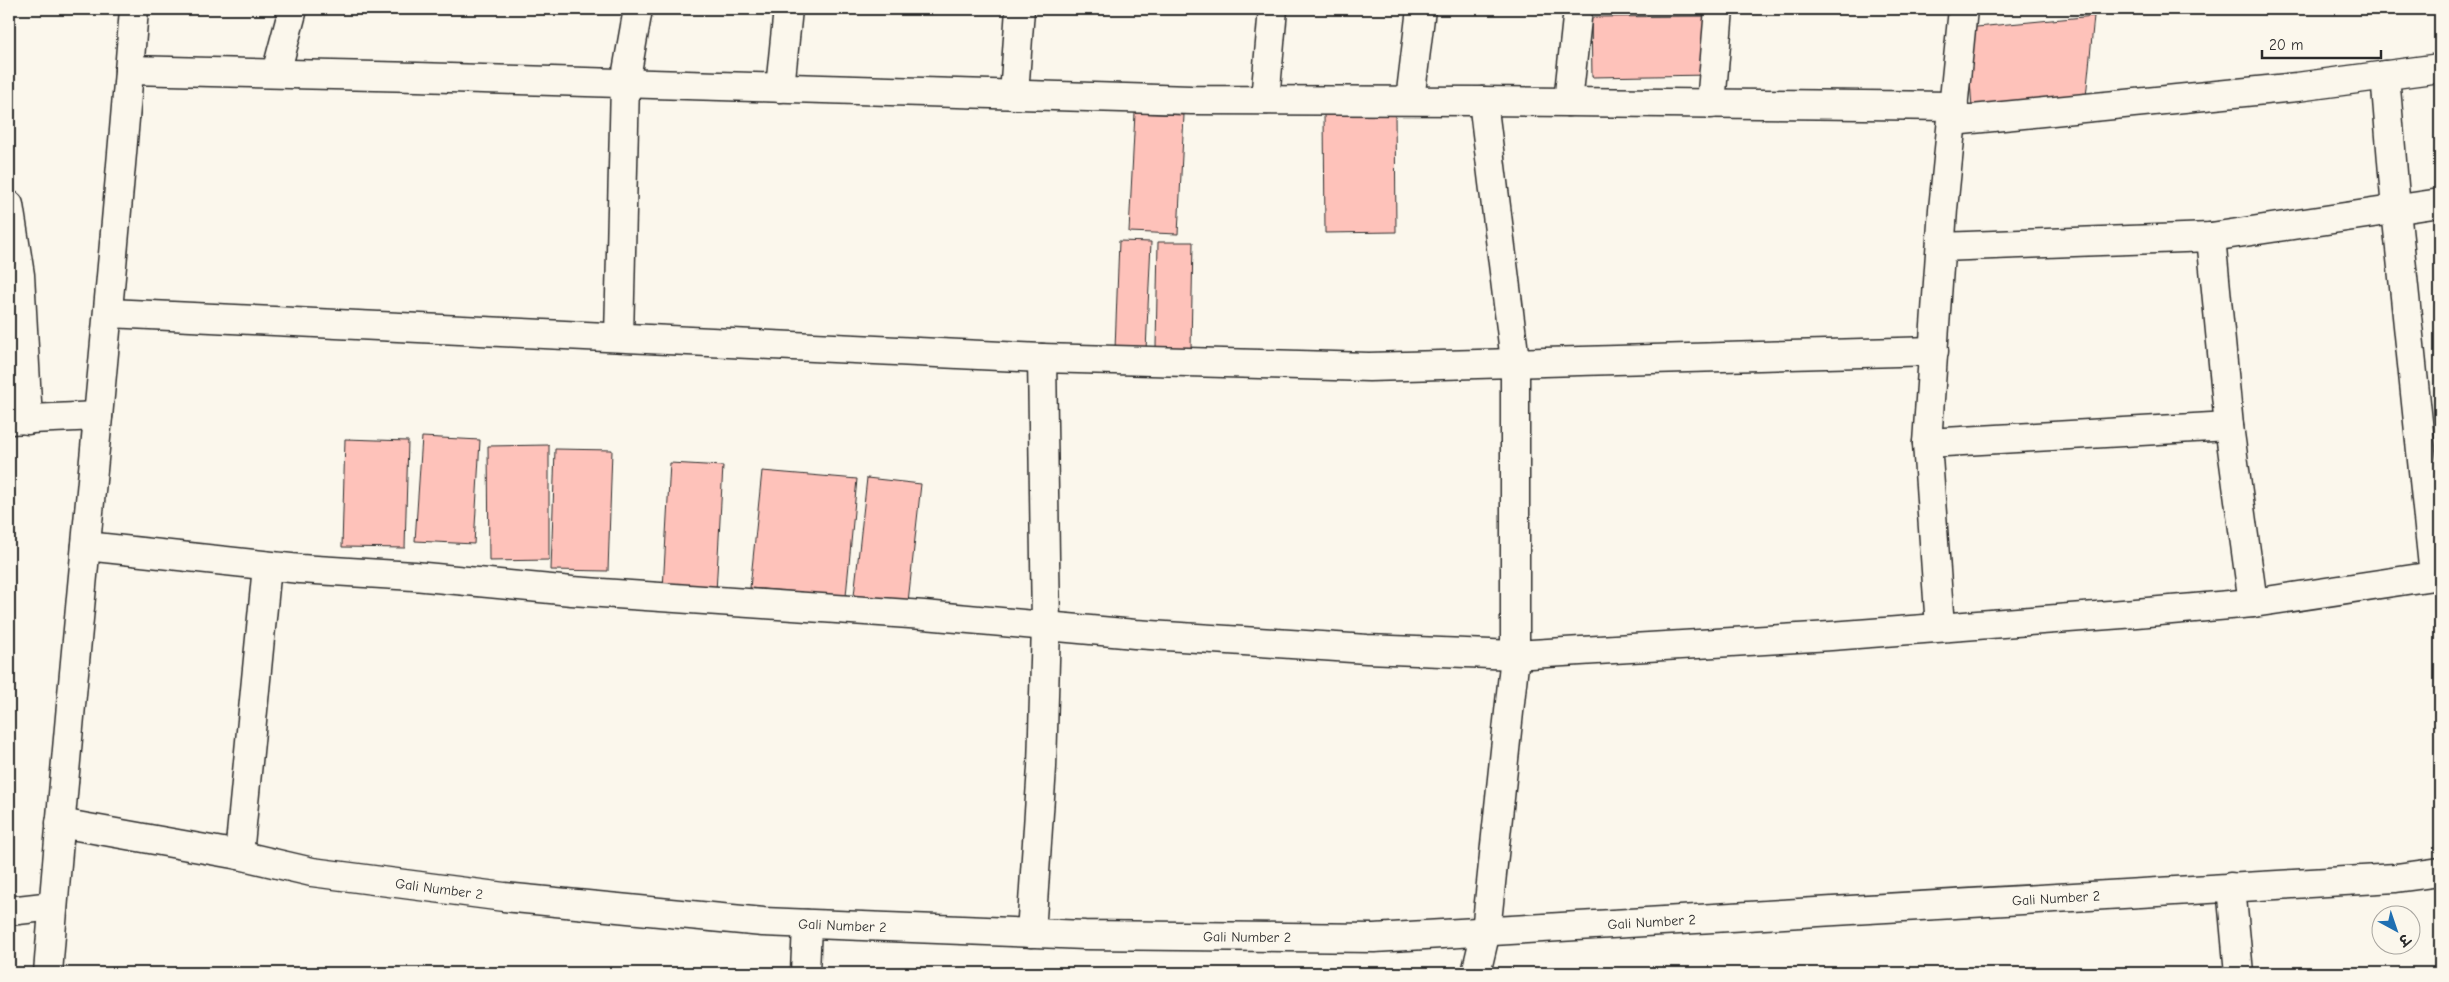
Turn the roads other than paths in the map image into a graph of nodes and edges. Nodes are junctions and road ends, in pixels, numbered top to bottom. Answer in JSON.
{"nodes":[{"id":1,"x":134,"y":9,"type":"edge"},
{"id":2,"x":293,"y":9,"type":"edge"},
{"id":3,"x":638,"y":9,"type":"edge"},
{"id":4,"x":788,"y":9,"type":"edge"},
{"id":5,"x":1020,"y":9,"type":"edge"},
{"id":6,"x":1273,"y":9,"type":"edge"},
{"id":7,"x":1421,"y":9,"type":"edge"},
{"id":8,"x":1578,"y":9,"type":"edge"},
{"id":9,"x":1719,"y":9,"type":"edge"},
{"id":10,"x":1963,"y":9,"type":"edge"},
{"id":11,"x":2440,"y":68,"type":"edge"},
{"id":12,"x":129,"y":70,"type":"junction"},
{"id":13,"x":276,"y":73,"type":"junction"},
{"id":14,"x":2385,"y":75,"type":"junction"},
{"id":15,"x":625,"y":83,"type":"junction"},
{"id":16,"x":780,"y":88,"type":"junction"},
{"id":17,"x":1014,"y":95,"type":"junction"},
{"id":18,"x":1266,"y":100,"type":"junction"},
{"id":19,"x":1410,"y":100,"type":"junction"},
{"id":20,"x":1483,"y":101,"type":"junction"},
{"id":21,"x":1568,"y":102,"type":"junction"},
{"id":22,"x":1711,"y":104,"type":"junction"},
{"id":23,"x":1953,"y":114,"type":"junction"},
{"id":24,"x":9,"y":204,"type":"edge"},
{"id":25,"x":2440,"y":204,"type":"edge"},
{"id":26,"x":2396,"y":210,"type":"junction"},
{"id":27,"x":2211,"y":237,"type":"junction"},
{"id":28,"x":12,"y":242,"type":"edge"},
{"id":29,"x":1941,"y":247,"type":"junction"},
{"id":30,"x":109,"y":314,"type":"junction"},
{"id":31,"x":620,"y":337,"type":"junction"},
{"id":32,"x":1934,"y":352,"type":"junction"},
{"id":33,"x":1042,"y":358,"type":"junction"},
{"id":34,"x":1515,"y":361,"type":"junction"},
{"id":35,"x":98,"y":416,"type":"junction"},
{"id":36,"x":18,"y":420,"type":"edge"},
{"id":37,"x":2229,"y":426,"type":"junction"},
{"id":38,"x":1927,"y":443,"type":"junction"},
{"id":39,"x":86,"y":546,"type":"junction"},
{"id":40,"x":267,"y":566,"type":"junction"},
{"id":41,"x":2437,"y":576,"type":"edge"},
{"id":42,"x":2253,"y":603,"type":"junction"},
{"id":43,"x":1046,"y":626,"type":"junction"},
{"id":44,"x":1940,"y":627,"type":"junction"},
{"id":45,"x":1515,"y":655,"type":"junction"},
{"id":46,"x":60,"y":823,"type":"junction"},
{"id":47,"x":239,"y":855,"type":"junction"},
{"id":48,"x":2440,"y":872,"type":"edge"},
{"id":49,"x":2231,"y":887,"type":"junction"},
{"id":50,"x":53,"y":906,"type":"junction"},
{"id":51,"x":9,"y":911,"type":"edge"},
{"id":52,"x":808,"y":924,"type":"junction"},
{"id":53,"x":1486,"y":931,"type":"junction"},
{"id":54,"x":1031,"y":933,"type":"junction"},
{"id":55,"x":48,"y":973,"type":"edge"},
{"id":56,"x":805,"y":973,"type":"edge"},
{"id":57,"x":1476,"y":973,"type":"edge"},
{"id":58,"x":2239,"y":973,"type":"edge"}],
"edges":[{"from":1,"to":12,"type":"street"},
{"from":2,"to":13,"type":"street"},
{"from":3,"to":15,"type":"street"},
{"from":4,"to":16,"type":"street"},
{"from":5,"to":17,"type":"street"},
{"from":6,"to":18,"type":"street"},
{"from":7,"to":19,"type":"street"},
{"from":8,"to":21,"type":"street"},
{"from":9,"to":22,"type":"street"},
{"from":10,"to":23,"type":"street"},
{"from":11,"to":14,"type":"street"},
{"from":12,"to":13,"type":"street"},
{"from":12,"to":30,"type":"street"},
{"from":13,"to":15,"type":"street"},
{"from":14,"to":23,"type":"street"},
{"from":14,"to":26,"type":"street"},
{"from":15,"to":16,"type":"street"},
{"from":15,"to":31,"type":"street"},
{"from":16,"to":17,"type":"street"},
{"from":17,"to":18,"type":"street"},
{"from":18,"to":19,"type":"street"},
{"from":19,"to":20,"type":"street"},
{"from":20,"to":21,"type":"street"},
{"from":20,"to":34,"type":"street"},
{"from":21,"to":22,"type":"street"},
{"from":22,"to":23,"type":"street"},
{"from":23,"to":29,"type":"street"},
{"from":24,"to":28,"type":"street"},
{"from":25,"to":26,"type":"street"},
{"from":26,"to":27,"type":"street"},
{"from":26,"to":41,"type":"street"},
{"from":27,"to":29,"type":"street"},
{"from":27,"to":37,"type":"street"},
{"from":28,"to":36,"type":"street"},
{"from":29,"to":32,"type":"street"},
{"from":30,"to":31,"type":"street"},
{"from":30,"to":35,"type":"street"},
{"from":31,"to":33,"type":"street"},
{"from":32,"to":34,"type":"street"},
{"from":32,"to":38,"type":"street"},
{"from":33,"to":34,"type":"street"},
{"from":33,"to":43,"type":"street"},
{"from":34,"to":45,"type":"street"},
{"from":35,"to":36,"type":"street"},
{"from":35,"to":39,"type":"street"},
{"from":37,"to":38,"type":"street"},
{"from":37,"to":42,"type":"street"},
{"from":38,"to":44,"type":"street"},
{"from":39,"to":40,"type":"street"},
{"from":39,"to":46,"type":"street"},
{"from":40,"to":43,"type":"street"},
{"from":40,"to":47,"type":"street"},
{"from":41,"to":42,"type":"street"},
{"from":42,"to":44,"type":"street"},
{"from":43,"to":45,"type":"street"},
{"from":43,"to":54,"type":"street"},
{"from":44,"to":45,"type":"street"},
{"from":45,"to":53,"type":"street"},
{"from":46,"to":47,"type":"street","name":"Gali Number 2"},
{"from":46,"to":50,"type":"street"},
{"from":47,"to":52,"type":"street","name":"Gali Number 2"},
{"from":48,"to":49,"type":"street","name":"Gali Number 2"},
{"from":49,"to":53,"type":"street","name":"Gali Number 2"},
{"from":49,"to":58,"type":"street"},
{"from":50,"to":51,"type":"street"},
{"from":50,"to":55,"type":"street"},
{"from":52,"to":54,"type":"street","name":"Gali Number 2"},
{"from":52,"to":56,"type":"street"},
{"from":53,"to":54,"type":"street","name":"Gali Number 2"},
{"from":53,"to":57,"type":"street"}]}
